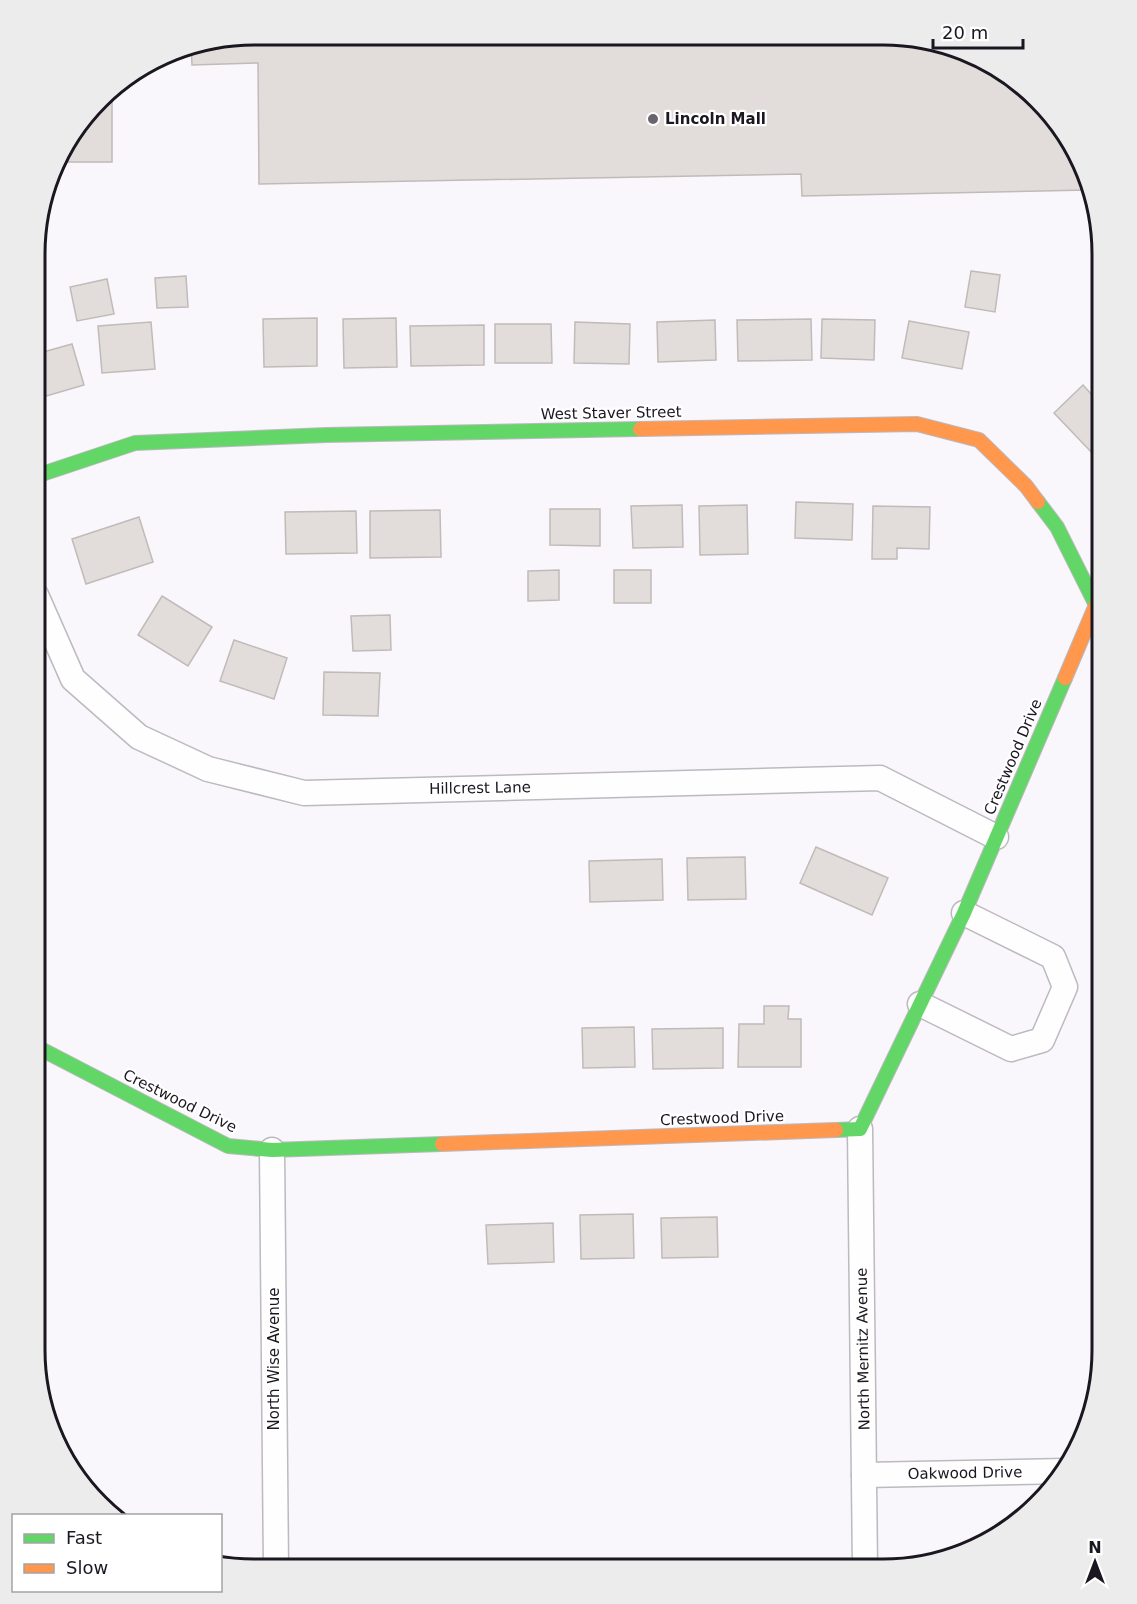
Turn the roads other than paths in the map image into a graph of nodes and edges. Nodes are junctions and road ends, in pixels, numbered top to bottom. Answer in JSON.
{"nodes":[{"id":1,"x":45,"y":474,"type":"edge"},
{"id":2,"x":1092,"y":592,"type":"edge"},
{"id":3,"x":45,"y":615,"type":"edge"},
{"id":4,"x":1092,"y":621,"type":"edge"},
{"id":5,"x":996,"y":837,"type":"junction"},
{"id":6,"x":964,"y":913,"type":"junction"},
{"id":7,"x":920,"y":1004,"type":"junction"},
{"id":8,"x":45,"y":1051,"type":"edge"},
{"id":9,"x":860,"y":1129,"type":"junction"},
{"id":10,"x":272,"y":1150,"type":"junction"},
{"id":11,"x":1053,"y":1471,"type":"edge"},
{"id":12,"x":864,"y":1475,"type":"junction"},
{"id":13,"x":276,"y":1559,"type":"edge"},
{"id":14,"x":865,"y":1559,"type":"edge"}],
"edges":[{"from":1,"to":2,"type":"street","name":"West Staver Street"},
{"from":3,"to":5,"type":"street","name":"Hillcrest Lane"},
{"from":4,"to":5,"type":"street","name":"Crestwood Drive"},
{"from":5,"to":6,"type":"street","name":"Crestwood Drive"},
{"from":6,"to":7,"type":"street","name":"Crestwood Drive"},
{"from":6,"to":7,"type":"street"},
{"from":7,"to":9,"type":"street","name":"Crestwood Drive"},
{"from":8,"to":10,"type":"street","name":"Crestwood Drive"},
{"from":9,"to":10,"type":"street","name":"Crestwood Drive"},
{"from":9,"to":12,"type":"street","name":"North Mernitz Avenue"},
{"from":10,"to":13,"type":"street","name":"North Wise Avenue"},
{"from":11,"to":12,"type":"street","name":"Oakwood Drive"},
{"from":12,"to":14,"type":"street","name":"North Mernitz Avenue"}]}
